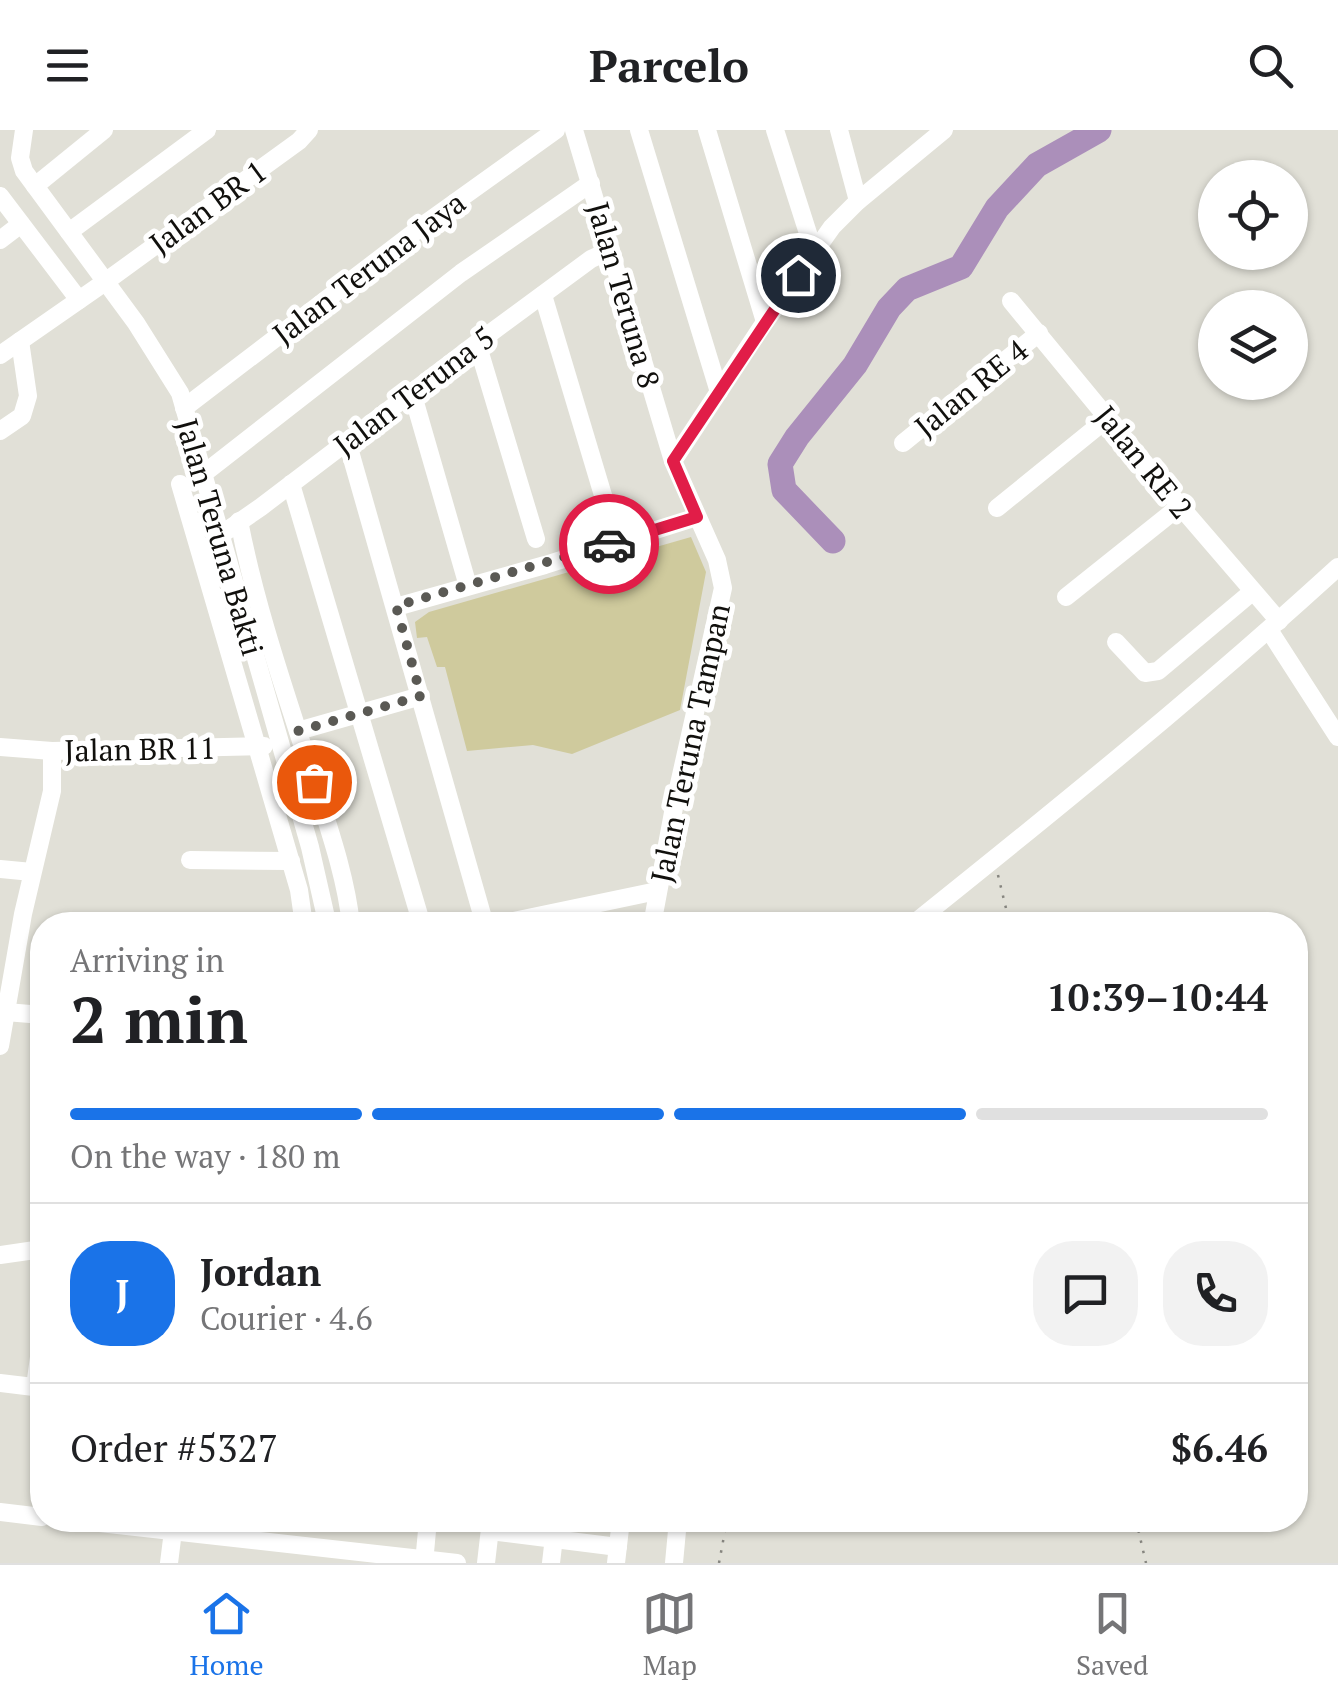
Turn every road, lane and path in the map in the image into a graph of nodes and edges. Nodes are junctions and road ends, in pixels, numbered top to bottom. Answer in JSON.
{"nodes":[{"id":1,"x":24,"y":130,"type":"edge"},
{"id":2,"x":104,"y":130,"type":"edge"},
{"id":3,"x":207,"y":130,"type":"edge"},
{"id":4,"x":308,"y":130,"type":"edge"},
{"id":5,"x":556,"y":130,"type":"edge"},
{"id":6,"x":574,"y":130,"type":"edge"},
{"id":7,"x":639,"y":130,"type":"edge"},
{"id":8,"x":707,"y":130,"type":"edge"},
{"id":9,"x":776,"y":130,"type":"edge"},
{"id":10,"x":839,"y":130,"type":"edge"},
{"id":11,"x":915,"y":130,"type":"edge"},
{"id":12,"x":944,"y":130,"type":"edge"},
{"id":13,"x":922,"y":150,"type":"junction"},
{"id":14,"x":591,"y":183,"type":"junction"},
{"id":15,"x":35,"y":186,"type":"junction"},
{"id":16,"x":0,"y":196,"type":"edge"},
{"id":17,"x":858,"y":201,"type":"junction"},
{"id":18,"x":21,"y":224,"type":"junction"},
{"id":19,"x":68,"y":232,"type":"junction"},
{"id":20,"x":0,"y":240,"type":"edge"},
{"id":21,"x":611,"y":250,"type":"junction"},
{"id":22,"x":814,"y":252,"type":"junction"},
{"id":23,"x":105,"y":282,"type":"junction"},
{"id":24,"x":543,"y":295,"type":"junction"},
{"id":25,"x":78,"y":300,"type":"junction"},
{"id":26,"x":1012,"y":301,"type":"dead end"},
{"id":27,"x":765,"y":322,"type":"junction"},
{"id":28,"x":1039,"y":333,"type":"junction"},
{"id":29,"x":20,"y":341,"type":"junction"},
{"id":30,"x":476,"y":343,"type":"junction"},
{"id":31,"x":0,"y":355,"type":"edge"},
{"id":32,"x":412,"y":392,"type":"junction"},
{"id":33,"x":719,"y":392,"type":"junction"},
{"id":34,"x":184,"y":408,"type":"junction"},
{"id":35,"x":1108,"y":418,"type":"junction"},
{"id":36,"x":0,"y":431,"type":"edge"},
{"id":37,"x":347,"y":441,"type":"junction"},
{"id":38,"x":903,"y":442,"type":"dead end"},
{"id":39,"x":673,"y":461,"type":"junction"},
{"id":40,"x":202,"y":475,"type":"junction"},
{"id":41,"x":180,"y":484,"type":"dead end"},
{"id":42,"x":292,"y":484,"type":"junction"},
{"id":43,"x":1180,"y":506,"type":"junction"},
{"id":44,"x":997,"y":508,"type":"dead end"},
{"id":45,"x":697,"y":517,"type":"junction"},
{"id":46,"x":240,"y":522,"type":"junction"},
{"id":47,"x":219,"y":536,"type":"junction"},
{"id":48,"x":536,"y":539,"type":"dead end"},
{"id":49,"x":617,"y":542,"type":"junction"},
{"id":50,"x":1338,"y":567,"type":"edge"},
{"id":51,"x":468,"y":586,"type":"junction"},
{"id":52,"x":1252,"y":592,"type":"junction"},
{"id":53,"x":1066,"y":596,"type":"dead end"},
{"id":54,"x":396,"y":606,"type":"junction"},
{"id":55,"x":1274,"y":626,"type":"junction"},
{"id":56,"x":1116,"y":642,"type":"dead end"},
{"id":57,"x":421,"y":696,"type":"junction"},
{"id":58,"x":359,"y":714,"type":"junction"},
{"id":59,"x":298,"y":731,"type":"junction"},
{"id":60,"x":1338,"y":737,"type":"edge"},
{"id":61,"x":280,"y":745,"type":"junction"},
{"id":62,"x":256,"y":746,"type":"junction"},
{"id":63,"x":0,"y":747,"type":"edge"},
{"id":64,"x":52,"y":751,"type":"junction"},
{"id":65,"x":994,"y":859,"type":"junction"},
{"id":66,"x":190,"y":860,"type":"dead end"},
{"id":67,"x":291,"y":861,"type":"junction"},
{"id":68,"x":0,"y":869,"type":"edge"},
{"id":69,"x":32,"y":872,"type":"junction"},
{"id":70,"x":657,"y":891,"type":"junction"},
{"id":71,"x":303,"y":912,"type":"edge"},
{"id":72,"x":325,"y":912,"type":"edge"},
{"id":73,"x":349,"y":912,"type":"edge"},
{"id":74,"x":418,"y":912,"type":"edge"},
{"id":75,"x":482,"y":912,"type":"edge"},
{"id":76,"x":557,"y":912,"type":"edge"},
{"id":77,"x":654,"y":912,"type":"edge"},
{"id":78,"x":928,"y":912,"type":"edge"},
{"id":79,"x":1007,"y":912,"type":"edge"},
{"id":80,"x":6,"y":1012,"type":"junction"},
{"id":81,"x":30,"y":1013,"type":"edge"},
{"id":82,"x":0,"y":1046,"type":"edge"},
{"id":83,"x":30,"y":1250,"type":"edge"},
{"id":84,"x":0,"y":1255,"type":"edge"},
{"id":85,"x":0,"y":1383,"type":"edge"},
{"id":86,"x":30,"y":1386,"type":"edge"},
{"id":87,"x":0,"y":1512,"type":"edge"},
{"id":88,"x":30,"y":1515,"type":"edge"},
{"id":89,"x":173,"y":1532,"type":"edge"},
{"id":90,"x":180,"y":1532,"type":"edge"},
{"id":91,"x":427,"y":1532,"type":"edge"},
{"id":92,"x":490,"y":1532,"type":"edge"},
{"id":93,"x":555,"y":1532,"type":"edge"},
{"id":94,"x":560,"y":1532,"type":"edge"},
{"id":95,"x":677,"y":1532,"type":"edge"},
{"id":96,"x":725,"y":1532,"type":"edge"},
{"id":97,"x":1139,"y":1532,"type":"edge"},
{"id":98,"x":617,"y":1555,"type":"edge"},
{"id":99,"x":358,"y":1558,"type":"edge"},
{"id":100,"x":425,"y":1561,"type":"edge"},
{"id":101,"x":170,"y":1563,"type":"edge"},
{"id":102,"x":457,"y":1563,"type":"edge"},
{"id":103,"x":486,"y":1563,"type":"edge"},
{"id":104,"x":551,"y":1563,"type":"edge"},
{"id":105,"x":674,"y":1563,"type":"edge"},
{"id":106,"x":719,"y":1563,"type":"edge"},
{"id":107,"x":1146,"y":1563,"type":"edge"}],
"edges":[{"from":1,"to":15,"type":"street"},
{"from":2,"to":15,"type":"street"},
{"from":3,"to":19,"type":"street"},
{"from":4,"to":23,"type":"street","name":"Jalan BR 1"},
{"from":5,"to":34,"type":"street","name":"Jalan Teruna Jaya"},
{"from":6,"to":14,"type":"street","name":"Jalan Teruna 8"},
{"from":7,"to":33,"type":"street"},
{"from":8,"to":27,"type":"street"},
{"from":9,"to":22,"type":"street"},
{"from":10,"to":17,"type":"street"},
{"from":11,"to":13,"type":"street"},
{"from":12,"to":13,"type":"street"},
{"from":13,"to":17,"type":"street"},
{"from":14,"to":21,"type":"street","name":"Jalan Teruna 8"},
{"from":14,"to":40,"type":"street"},
{"from":15,"to":19,"type":"street","name":"Jalan Teruna Bakti"},
{"from":16,"to":18,"type":"street"},
{"from":17,"to":22,"type":"street"},
{"from":18,"to":20,"type":"street"},
{"from":18,"to":25,"type":"street"},
{"from":19,"to":23,"type":"street","name":"Jalan Teruna Bakti"},
{"from":21,"to":24,"type":"street","name":"Jalan Teruna 5"},
{"from":21,"to":39,"type":"street","name":"Jalan Teruna 8"},
{"from":22,"to":27,"type":"street"},
{"from":23,"to":25,"type":"street","name":"Jalan BR 1"},
{"from":23,"to":34,"type":"street","name":"Jalan Teruna Bakti"},
{"from":24,"to":30,"type":"street","name":"Jalan Teruna 5"},
{"from":24,"to":49,"type":"street"},
{"from":25,"to":29,"type":"street","name":"Jalan BR 1"},
{"from":26,"to":28,"type":"street","name":"Jalan RE 2"},
{"from":27,"to":33,"type":"street"},
{"from":28,"to":35,"type":"street","name":"Jalan RE 2"},
{"from":28,"to":38,"type":"street","name":"Jalan RE 4"},
{"from":29,"to":31,"type":"street","name":"Jalan BR 1"},
{"from":29,"to":36,"type":"street"},
{"from":30,"to":32,"type":"street","name":"Jalan Teruna 5"},
{"from":30,"to":48,"type":"street"},
{"from":32,"to":37,"type":"street","name":"Jalan Teruna 5"},
{"from":32,"to":51,"type":"street"},
{"from":33,"to":39,"type":"street"},
{"from":34,"to":40,"type":"street","name":"Jalan Teruna Bakti"},
{"from":35,"to":43,"type":"street","name":"Jalan RE 2"},
{"from":35,"to":44,"type":"street"},
{"from":37,"to":42,"type":"street","name":"Jalan Teruna 5"},
{"from":37,"to":54,"type":"street"},
{"from":39,"to":45,"type":"street","name":"Jalan Teruna Tampan"},
{"from":40,"to":47,"type":"street","name":"Jalan Teruna Bakti"},
{"from":41,"to":62,"type":"street"},
{"from":42,"to":46,"type":"street","name":"Jalan Teruna 5"},
{"from":42,"to":58,"type":"street"},
{"from":43,"to":52,"type":"street","name":"Jalan RE 2"},
{"from":43,"to":53,"type":"street"},
{"from":45,"to":49,"type":"street"},
{"from":45,"to":70,"type":"street","name":"Jalan Teruna Tampan"},
{"from":46,"to":47,"type":"street","name":"Jalan Teruna 5"},
{"from":46,"to":59,"type":"street"},
{"from":47,"to":61,"type":"street","name":"Jalan Teruna Bakti"},
{"from":49,"to":51,"type":"street"},
{"from":50,"to":55,"type":"street"},
{"from":51,"to":54,"type":"street"},
{"from":52,"to":55,"type":"street","name":"Jalan RE 2"},
{"from":52,"to":56,"type":"street"},
{"from":54,"to":57,"type":"street"},
{"from":55,"to":60,"type":"street","name":"Jalan RE 2"},
{"from":55,"to":65,"type":"street"},
{"from":57,"to":58,"type":"street"},
{"from":57,"to":75,"type":"street"},
{"from":58,"to":59,"type":"street"},
{"from":58,"to":74,"type":"street"},
{"from":59,"to":73,"type":"street"},
{"from":61,"to":62,"type":"street","name":"Jalan BR 11"},
{"from":61,"to":72,"type":"street","name":"Jalan Teruna Bakti"},
{"from":62,"to":64,"type":"street","name":"Jalan BR 11"},
{"from":62,"to":67,"type":"street"},
{"from":63,"to":64,"type":"street","name":"Jalan BR 11"},
{"from":64,"to":69,"type":"street"},
{"from":65,"to":78,"type":"street"},
{"from":65,"to":79,"type":"path"},
{"from":66,"to":67,"type":"street"},
{"from":67,"to":71,"type":"street"},
{"from":68,"to":69,"type":"street"},
{"from":69,"to":80,"type":"street"},
{"from":70,"to":76,"type":"street"},
{"from":70,"to":77,"type":"street","name":"Jalan Teruna Tampan"},
{"from":80,"to":81,"type":"street"},
{"from":80,"to":82,"type":"street"},
{"from":83,"to":84,"type":"street"},
{"from":85,"to":86,"type":"street"},
{"from":87,"to":88,"type":"street"},
{"from":89,"to":101,"type":"street"},
{"from":90,"to":99,"type":"street"},
{"from":91,"to":100,"type":"street"},
{"from":92,"to":103,"type":"street"},
{"from":93,"to":104,"type":"street"},
{"from":94,"to":98,"type":"street"},
{"from":95,"to":105,"type":"street"},
{"from":96,"to":106,"type":"path"},
{"from":97,"to":107,"type":"path"},
{"from":99,"to":100,"type":"street"},
{"from":100,"to":102,"type":"street"}]}
